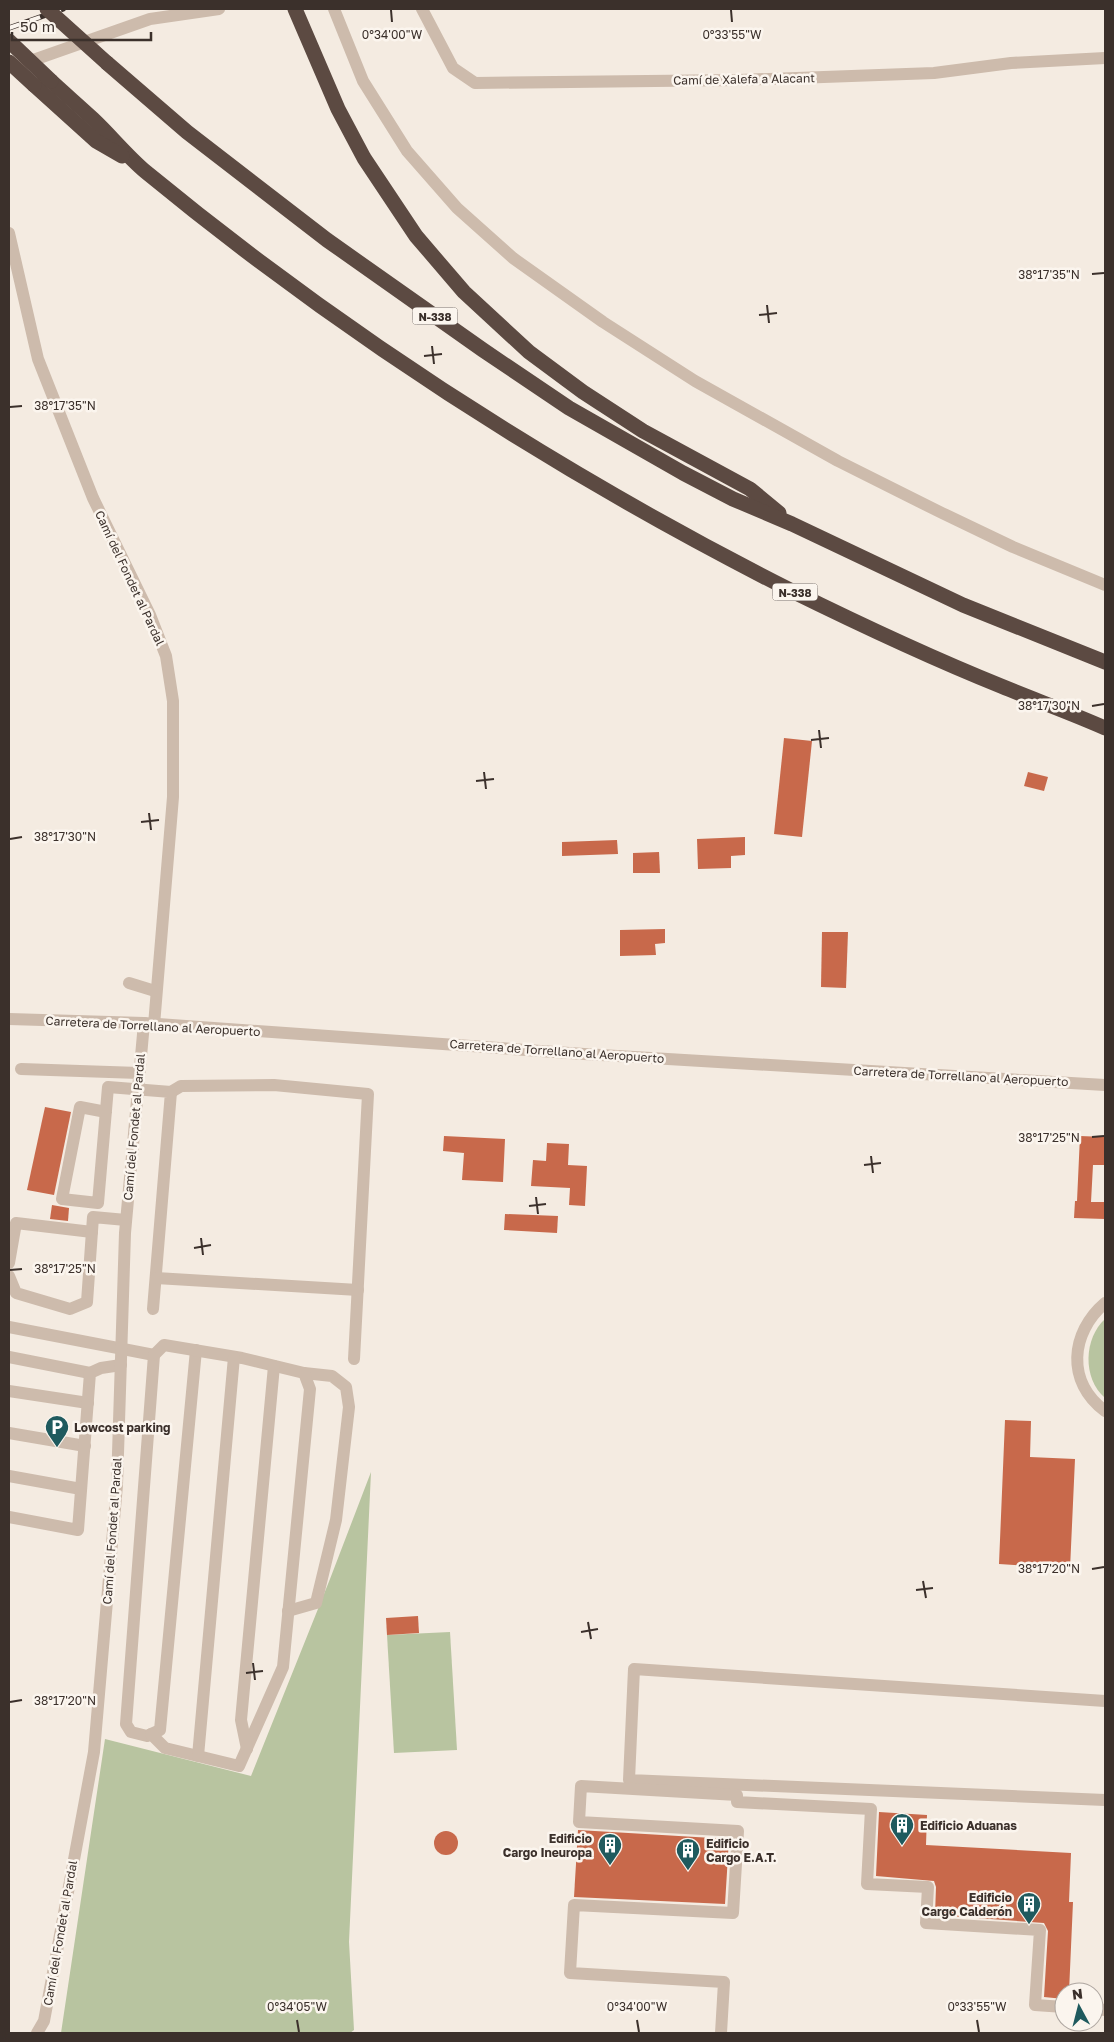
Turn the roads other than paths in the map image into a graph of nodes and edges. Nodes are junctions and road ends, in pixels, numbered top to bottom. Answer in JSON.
{"nodes":[{"id":1,"x":48,"y":9,"type":"edge"},
{"id":2,"x":219,"y":9,"type":"edge"},
{"id":3,"x":295,"y":9,"type":"edge"},
{"id":4,"x":334,"y":9,"type":"edge"},
{"id":5,"x":422,"y":9,"type":"edge"},
{"id":6,"x":9,"y":41,"type":"edge"},
{"id":7,"x":1105,"y":58,"type":"edge"},
{"id":8,"x":9,"y":62,"type":"edge"},
{"id":9,"x":9,"y":68,"type":"edge"},
{"id":10,"x":142,"y":168,"type":"junction"},
{"id":11,"x":9,"y":233,"type":"edge"},
{"id":12,"x":792,"y":524,"type":"junction"},
{"id":13,"x":1105,"y":585,"type":"edge"},
{"id":14,"x":1105,"y":662,"type":"edge"},
{"id":15,"x":1102,"y":726,"type":"edge"},
{"id":16,"x":129,"y":983,"type":"dead end"},
{"id":17,"x":155,"y":991,"type":"junction"},
{"id":18,"x":9,"y":1019,"type":"edge"},
{"id":19,"x":149,"y":1024,"type":"junction"},
{"id":20,"x":22,"y":1070,"type":"dead end"},
{"id":21,"x":139,"y":1073,"type":"junction"},
{"id":22,"x":1105,"y":1085,"type":"edge"},
{"id":23,"x":138,"y":1088,"type":"junction"},
{"id":24,"x":172,"y":1092,"type":"junction"},
{"id":25,"x":106,"y":1112,"type":"junction"},
{"id":26,"x":126,"y":1220,"type":"junction"},
{"id":27,"x":92,"y":1232,"type":"junction"},
{"id":28,"x":9,"y":1263,"type":"edge"},
{"id":29,"x":9,"y":1276,"type":"edge"},
{"id":30,"x":156,"y":1278,"type":"junction"},
{"id":31,"x":358,"y":1290,"type":"junction"},
{"id":32,"x":1105,"y":1303,"type":"edge"},
{"id":33,"x":153,"y":1309,"type":"dead end"},
{"id":34,"x":9,"y":1328,"type":"edge"},
{"id":35,"x":121,"y":1350,"type":"junction"},
{"id":36,"x":196,"y":1350,"type":"junction"},
{"id":37,"x":154,"y":1355,"type":"junction"},
{"id":38,"x":9,"y":1357,"type":"edge"},
{"id":39,"x":234,"y":1357,"type":"junction"},
{"id":40,"x":354,"y":1358,"type":"dead end"},
{"id":41,"x":121,"y":1365,"type":"junction"},
{"id":42,"x":274,"y":1366,"type":"junction"},
{"id":43,"x":304,"y":1372,"type":"junction"},
{"id":44,"x":90,"y":1373,"type":"junction"},
{"id":45,"x":9,"y":1391,"type":"edge"},
{"id":46,"x":88,"y":1403,"type":"junction"},
{"id":47,"x":1105,"y":1411,"type":"edge"},
{"id":48,"x":9,"y":1433,"type":"edge"},
{"id":49,"x":84,"y":1446,"type":"junction"},
{"id":50,"x":9,"y":1476,"type":"edge"},
{"id":51,"x":81,"y":1489,"type":"junction"},
{"id":52,"x":9,"y":1517,"type":"edge"},
{"id":53,"x":288,"y":1611,"type":"junction"},
{"id":54,"x":1105,"y":1702,"type":"edge"},
{"id":55,"x":152,"y":1734,"type":"junction"},
{"id":56,"x":247,"y":1749,"type":"junction"},
{"id":57,"x":198,"y":1756,"type":"junction"},
{"id":58,"x":1105,"y":1800,"type":"edge"},
{"id":59,"x":1054,"y":2006,"type":"edge"},
{"id":60,"x":37,"y":2033,"type":"edge"},
{"id":61,"x":721,"y":2033,"type":"edge"}],
"edges":[{"from":1,"to":12,"type":"highway","number":"N-338","bridge":true},
{"from":2,"to":9,"type":"street"},
{"from":3,"to":12,"type":"highway"},
{"from":4,"to":13,"type":"street"},
{"from":5,"to":7,"type":"street","name":"Camí de Xalefa a Alacant"},
{"from":6,"to":10,"type":"highway","number":"N-338","bridge":true},
{"from":8,"to":10,"type":"highway","bridge":true},
{"from":10,"to":15,"type":"highway","number":"N-338"},
{"from":11,"to":17,"type":"street","name":"Camí del Fondet al Pardal"},
{"from":12,"to":14,"type":"highway","number":"N-338"},
{"from":16,"to":17,"type":"street"},
{"from":17,"to":19,"type":"street","name":"Camí del Fondet al Pardal"},
{"from":18,"to":19,"type":"street","name":"Carretera de Torrellano al Aeropuerto"},
{"from":19,"to":21,"type":"street","name":"Camí del Fondet al Pardal"},
{"from":19,"to":22,"type":"street","name":"Carretera de Torrellano al Aeropuerto"},
{"from":20,"to":21,"type":"street"},
{"from":21,"to":23,"type":"street","name":"Camí del Fondet al Pardal"},
{"from":23,"to":24,"type":"street"},
{"from":23,"to":25,"type":"street"},
{"from":23,"to":26,"type":"street","name":"Camí del Fondet al Pardal"},
{"from":24,"to":30,"type":"street"},
{"from":24,"to":31,"type":"street"},
{"from":25,"to":25,"type":"street"},
{"from":26,"to":27,"type":"street"},
{"from":26,"to":35,"type":"street","name":"Camí del Fondet al Pardal"},
{"from":27,"to":28,"type":"street"},
{"from":27,"to":29,"type":"street"},
{"from":30,"to":31,"type":"street"},
{"from":30,"to":33,"type":"street"},
{"from":31,"to":40,"type":"street"},
{"from":32,"to":47,"type":"street"},
{"from":34,"to":35,"type":"street"},
{"from":35,"to":37,"type":"street"},
{"from":35,"to":41,"type":"street","name":"Camí del Fondet al Pardal"},
{"from":36,"to":37,"type":"street"},
{"from":36,"to":39,"type":"street"},
{"from":36,"to":55,"type":"street"},
{"from":37,"to":55,"type":"street"},
{"from":38,"to":44,"type":"street"},
{"from":39,"to":42,"type":"street"},
{"from":39,"to":57,"type":"street"},
{"from":41,"to":44,"type":"street"},
{"from":41,"to":60,"type":"street","name":"Camí del Fondet al Pardal"},
{"from":42,"to":43,"type":"street"},
{"from":42,"to":56,"type":"street"},
{"from":43,"to":53,"type":"street"},
{"from":43,"to":53,"type":"street"},
{"from":44,"to":46,"type":"street"},
{"from":45,"to":46,"type":"street"},
{"from":46,"to":49,"type":"street"},
{"from":48,"to":49,"type":"street"},
{"from":49,"to":51,"type":"street"},
{"from":50,"to":51,"type":"street"},
{"from":51,"to":52,"type":"street"},
{"from":53,"to":56,"type":"street"},
{"from":54,"to":58,"type":"street"},
{"from":55,"to":57,"type":"street"},
{"from":56,"to":57,"type":"street"},
{"from":59,"to":61,"type":"street"}]}
